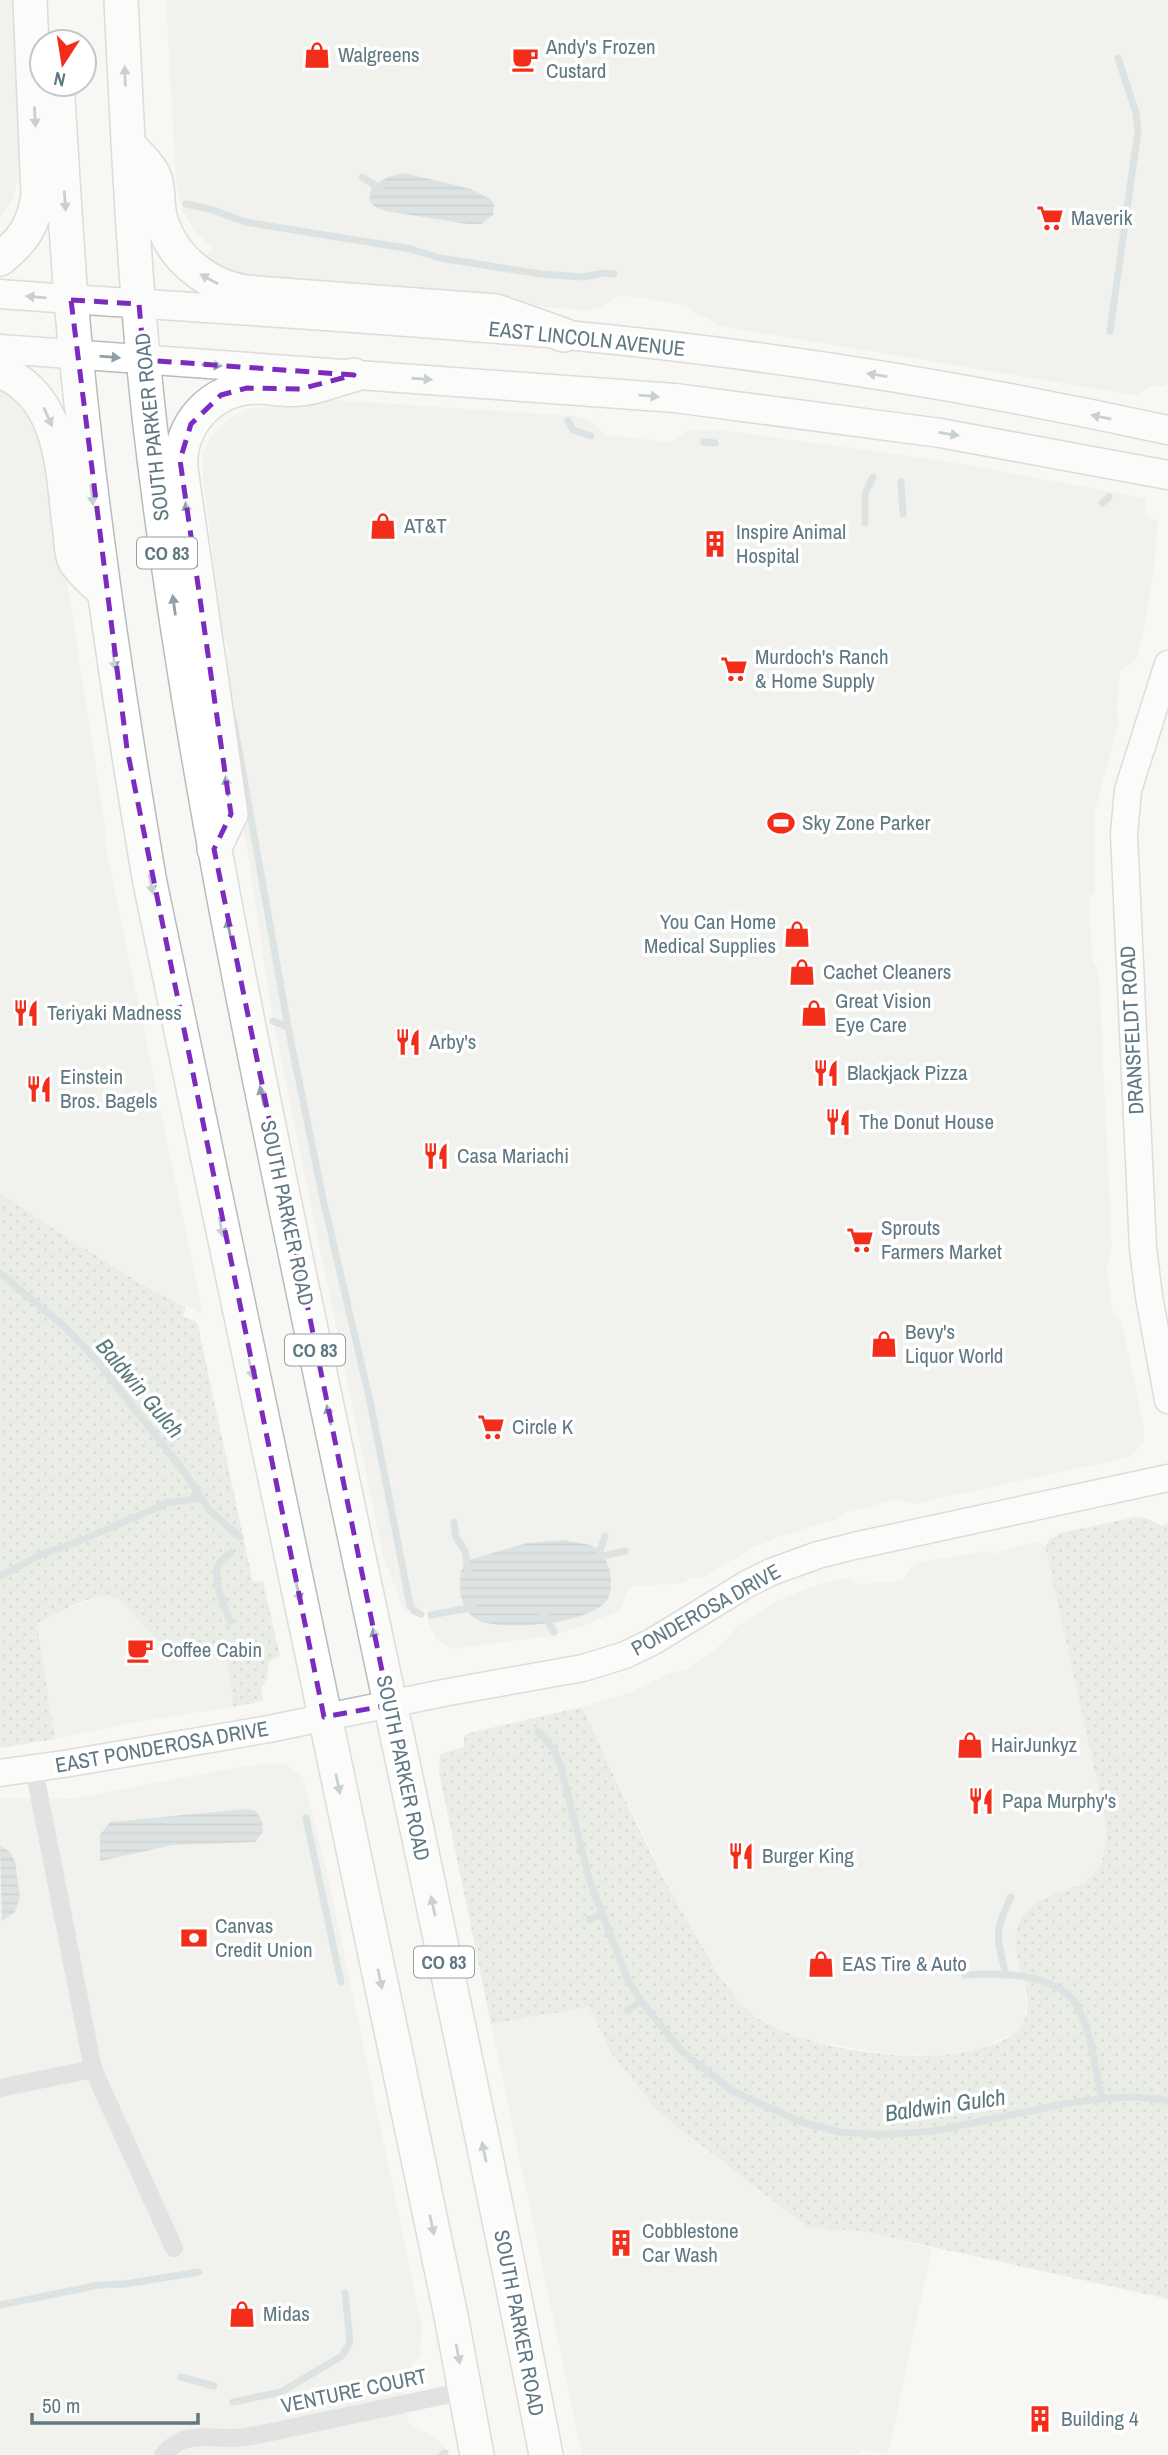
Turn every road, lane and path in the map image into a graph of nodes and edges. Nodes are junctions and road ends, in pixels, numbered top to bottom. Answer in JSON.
{"nodes":[{"id":1,"x":30,"y":0,"type":"edge"},
{"id":2,"x":54,"y":0,"type":"edge"},
{"id":3,"x":121,"y":0,"type":"edge"},
{"id":4,"x":54,"y":28,"type":"edge"},
{"id":5,"x":58,"y":98,"type":"edge"},
{"id":6,"x":128,"y":144,"type":"junction"},
{"id":7,"x":0,"y":259,"type":"edge"},
{"id":8,"x":0,"y":294,"type":"edge"},
{"id":9,"x":71,"y":300,"type":"junction"},
{"id":10,"x":139,"y":304,"type":"junction"},
{"id":11,"x":564,"y":335,"type":"junction"},
{"id":12,"x":0,"y":349,"type":"edge"},
{"id":13,"x":76,"y":354,"type":"junction"},
{"id":14,"x":144,"y":360,"type":"junction"},
{"id":15,"x":0,"y":371,"type":"edge"},
{"id":16,"x":354,"y":374,"type":"junction"},
{"id":17,"x":1168,"y":430,"type":"edge"},
{"id":18,"x":1168,"y":475,"type":"edge"},
{"id":19,"x":104,"y":592,"type":"junction"},
{"id":20,"x":1168,"y":664,"type":"edge"},
{"id":21,"x":214,"y":849,"type":"junction"},
{"id":22,"x":1168,"y":1400,"type":"edge"},
{"id":23,"x":1168,"y":1478,"type":"edge"},
{"id":24,"x":389,"y":1704,"type":"junction"},
{"id":25,"x":324,"y":1717,"type":"junction"},
{"id":26,"x":34,"y":1769,"type":"junction"},
{"id":27,"x":0,"y":1773,"type":"edge"},
{"id":28,"x":93,"y":2069,"type":"junction"},
{"id":29,"x":0,"y":2088,"type":"edge"},
{"id":30,"x":174,"y":2248,"type":"dead end"},
{"id":31,"x":465,"y":2391,"type":"junction"},
{"id":32,"x":167,"y":2451,"type":"edge"},
{"id":33,"x":477,"y":2455,"type":"edge"},
{"id":34,"x":546,"y":2455,"type":"edge"}],
"edges":[{"from":1,"to":7,"type":"highway","one_way":true},
{"from":2,"to":4,"type":"highway"},
{"from":6,"to":3,"type":"highway","name":"SOUTH PARKER ROAD","number":"CO 83","one_way":true},
{"from":5,"to":9,"type":"highway","one_way":true},
{"from":6,"to":10,"type":"highway","name":"SOUTH PARKER ROAD","number":"CO 83"},
{"from":11,"to":6,"type":"highway","one_way":true},
{"from":9,"to":8,"type":"main road","name":"EAST LINCOLN AVENUE","one_way":true},
{"from":9,"to":10,"type":"main road","name":"EAST LINCOLN AVENUE"},
{"from":9,"to":13,"type":"highway"},
{"from":10,"to":11,"type":"main road","name":"EAST LINCOLN AVENUE"},
{"from":10,"to":14,"type":"highway","name":"SOUTH PARKER ROAD","number":"CO 83"},
{"from":17,"to":11,"type":"main road","name":"EAST LINCOLN AVENUE","one_way":true},
{"from":12,"to":13,"type":"main road"},
{"from":13,"to":14,"type":"main road","one_way":true},
{"from":13,"to":19,"type":"highway","one_way":true},
{"from":14,"to":16,"type":"main road","one_way":true},
{"from":21,"to":14,"type":"highway","name":"SOUTH PARKER ROAD","number":"CO 83","one_way":true},
{"from":15,"to":19,"type":"highway","one_way":true},
{"from":16,"to":18,"type":"main road","one_way":true},
{"from":21,"to":16,"type":"highway","one_way":true},
{"from":19,"to":25,"type":"highway","one_way":true},
{"from":20,"to":22,"type":"street","name":"DRANSFELDT ROAD"},
{"from":24,"to":21,"type":"highway","name":"SOUTH PARKER ROAD","number":"CO 83","one_way":true},
{"from":23,"to":24,"type":"street","name":"PONDEROSA DRIVE"},
{"from":24,"to":25,"type":"street","name":"PONDEROSA DRIVE"},
{"from":34,"to":24,"type":"highway","name":"SOUTH PARKER ROAD","number":"CO 83","one_way":true},
{"from":25,"to":26,"type":"street","name":"EAST PONDEROSA DRIVE"},
{"from":25,"to":31,"type":"highway","one_way":true},
{"from":26,"to":27,"type":"street","name":"EAST PONDEROSA DRIVE"},
{"from":26,"to":28,"type":"street"},
{"from":28,"to":29,"type":"street"},
{"from":28,"to":30,"type":"street"},
{"from":31,"to":32,"type":"street","name":"VENTURE COURT"},
{"from":31,"to":33,"type":"highway"}]}
